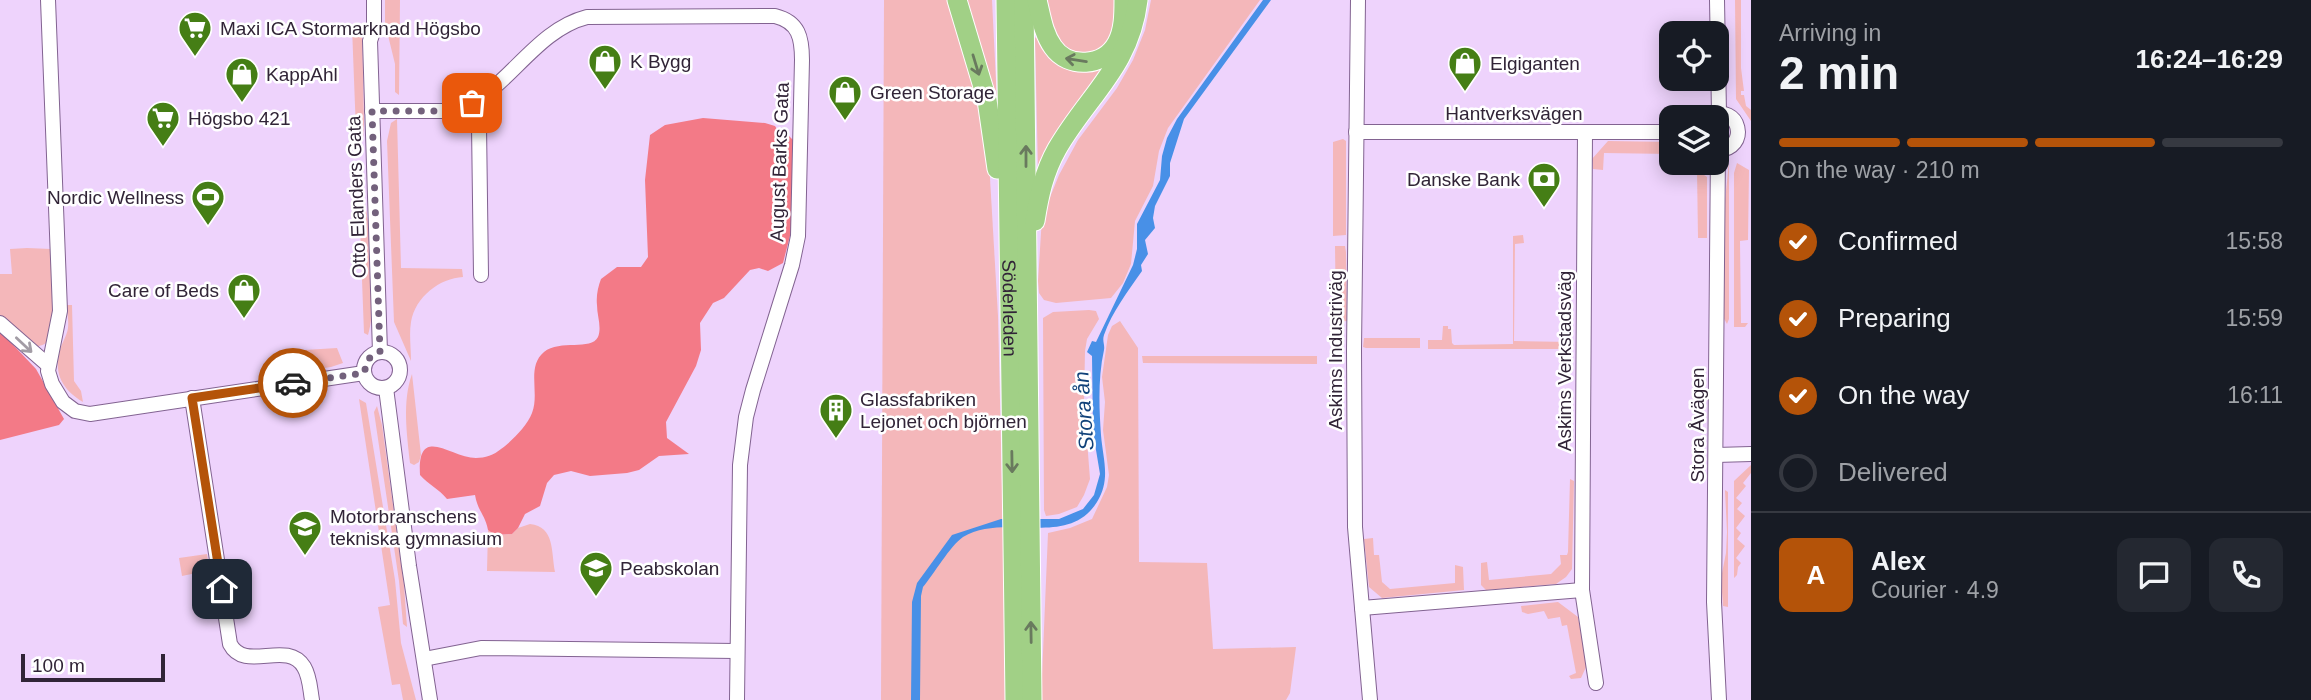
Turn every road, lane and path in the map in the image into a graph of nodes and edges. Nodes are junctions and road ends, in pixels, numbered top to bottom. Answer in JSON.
{"nodes":[{"id":1,"x":48,"y":0,"type":"edge"},
{"id":2,"x":365,"y":0,"type":"edge"},
{"id":3,"x":374,"y":0,"type":"edge"},
{"id":4,"x":957,"y":0,"type":"edge"},
{"id":5,"x":1006,"y":0,"type":"edge"},
{"id":6,"x":1024,"y":0,"type":"edge"},
{"id":7,"x":1037,"y":0,"type":"edge"},
{"id":8,"x":1124,"y":0,"type":"edge"},
{"id":9,"x":1138,"y":0,"type":"edge"},
{"id":10,"x":1358,"y":0,"type":"edge"},
{"id":11,"x":1717,"y":0,"type":"edge"},
{"id":12,"x":370,"y":41,"type":"junction"},
{"id":13,"x":472,"y":103,"type":"junction"},
{"id":14,"x":1714,"y":105,"type":"edge"},
{"id":15,"x":372,"y":111,"type":"junction"},
{"id":16,"x":1729,"y":117,"type":"edge"},
{"id":17,"x":1356,"y":132,"type":"junction"},
{"id":18,"x":1585,"y":132,"type":"junction"},
{"id":19,"x":1659,"y":132,"type":"edge"},
{"id":20,"x":1745,"y":132,"type":"edge"},
{"id":21,"x":1729,"y":148,"type":"edge"},
{"id":22,"x":1717,"y":175,"type":"edge"},
{"id":23,"x":1018,"y":273,"type":"junction"},
{"id":24,"x":481,"y":275,"type":"dead end"},
{"id":25,"x":0,"y":323,"type":"edge"},
{"id":26,"x":380,"y":352,"type":"junction"},
{"id":27,"x":48,"y":365,"type":"junction"},
{"id":28,"x":364,"y":373,"type":"junction"},
{"id":29,"x":386,"y":388,"type":"junction"},
{"id":30,"x":192,"y":398,"type":"junction"},
{"id":31,"x":1751,"y":454,"type":"edge"},
{"id":32,"x":1716,"y":455,"type":"junction"},
{"id":33,"x":1022,"y":538,"type":"junction"},
{"id":34,"x":1583,"y":590,"type":"junction"},
{"id":35,"x":1362,"y":608,"type":"junction"},
{"id":36,"x":736,"y":651,"type":"junction"},
{"id":37,"x":424,"y":659,"type":"junction"},
{"id":38,"x":1596,"y":683,"type":"dead end"},
{"id":39,"x":312,"y":700,"type":"edge"},
{"id":40,"x":430,"y":700,"type":"edge"},
{"id":41,"x":737,"y":700,"type":"edge"},
{"id":42,"x":1015,"y":700,"type":"edge"},
{"id":43,"x":1032,"y":700,"type":"edge"},
{"id":44,"x":1370,"y":700,"type":"edge"},
{"id":45,"x":1719,"y":700,"type":"edge"}],
"edges":[{"from":1,"to":27,"type":"street"},
{"from":2,"to":12,"type":"street","name":"Otto Elanders Gata"},
{"from":3,"to":12,"type":"street","name":"Otto Elanders Gata"},
{"from":4,"to":23,"type":"highway","one_way":true},
{"from":5,"to":23,"type":"highway","name":"Söderleden"},
{"from":23,"to":6,"type":"highway","name":"Söderleden","one_way":true},
{"from":8,"to":7,"type":"highway","one_way":true},
{"from":9,"to":23,"type":"highway"},
{"from":10,"to":17,"type":"street","name":"Askims Industriväg"},
{"from":11,"to":14,"type":"street","name":"Stora Åvägen"},
{"from":12,"to":15,"type":"street","name":"Otto Elanders Gata"},
{"from":13,"to":15,"type":"street","name":"August Barks Gata"},
{"from":13,"to":24,"type":"street"},
{"from":13,"to":36,"type":"street","name":"August Barks Gata"},
{"from":15,"to":26,"type":"street","name":"Otto Elanders Gata"},
{"from":16,"to":20,"type":"street","name":"Stora Åvägen"},
{"from":17,"to":18,"type":"street","name":"Hantverksvägen"},
{"from":17,"to":35,"type":"street","name":"Askims Industriväg"},
{"from":18,"to":19,"type":"street","name":"Hantverksvägen"},
{"from":18,"to":34,"type":"street","name":"Askims Verkstadsväg"},
{"from":20,"to":21,"type":"street","name":"Stora Åvägen"},
{"from":22,"to":32,"type":"street","name":"Stora Åvägen"},
{"from":23,"to":33,"type":"highway","name":"Söderleden"},
{"from":25,"to":27,"type":"street","one_way":true},
{"from":26,"to":28,"type":"street"},
{"from":26,"to":29,"type":"street"},
{"from":27,"to":30,"type":"street"},
{"from":28,"to":29,"type":"street"},
{"from":28,"to":30,"type":"street"},
{"from":29,"to":37,"type":"street"},
{"from":30,"to":39,"type":"street"},
{"from":31,"to":32,"type":"street"},
{"from":32,"to":45,"type":"street","name":"Stora Åvägen"},
{"from":33,"to":42,"type":"highway","name":"Söderleden"},
{"from":43,"to":33,"type":"highway","name":"Söderleden","one_way":true},
{"from":34,"to":35,"type":"street"},
{"from":34,"to":38,"type":"street","name":"Askims Verkstadsväg"},
{"from":35,"to":44,"type":"street","name":"Askims Industriväg"},
{"from":36,"to":37,"type":"street"},
{"from":36,"to":41,"type":"street","name":"August Barks Gata"},
{"from":37,"to":40,"type":"street"}]}
